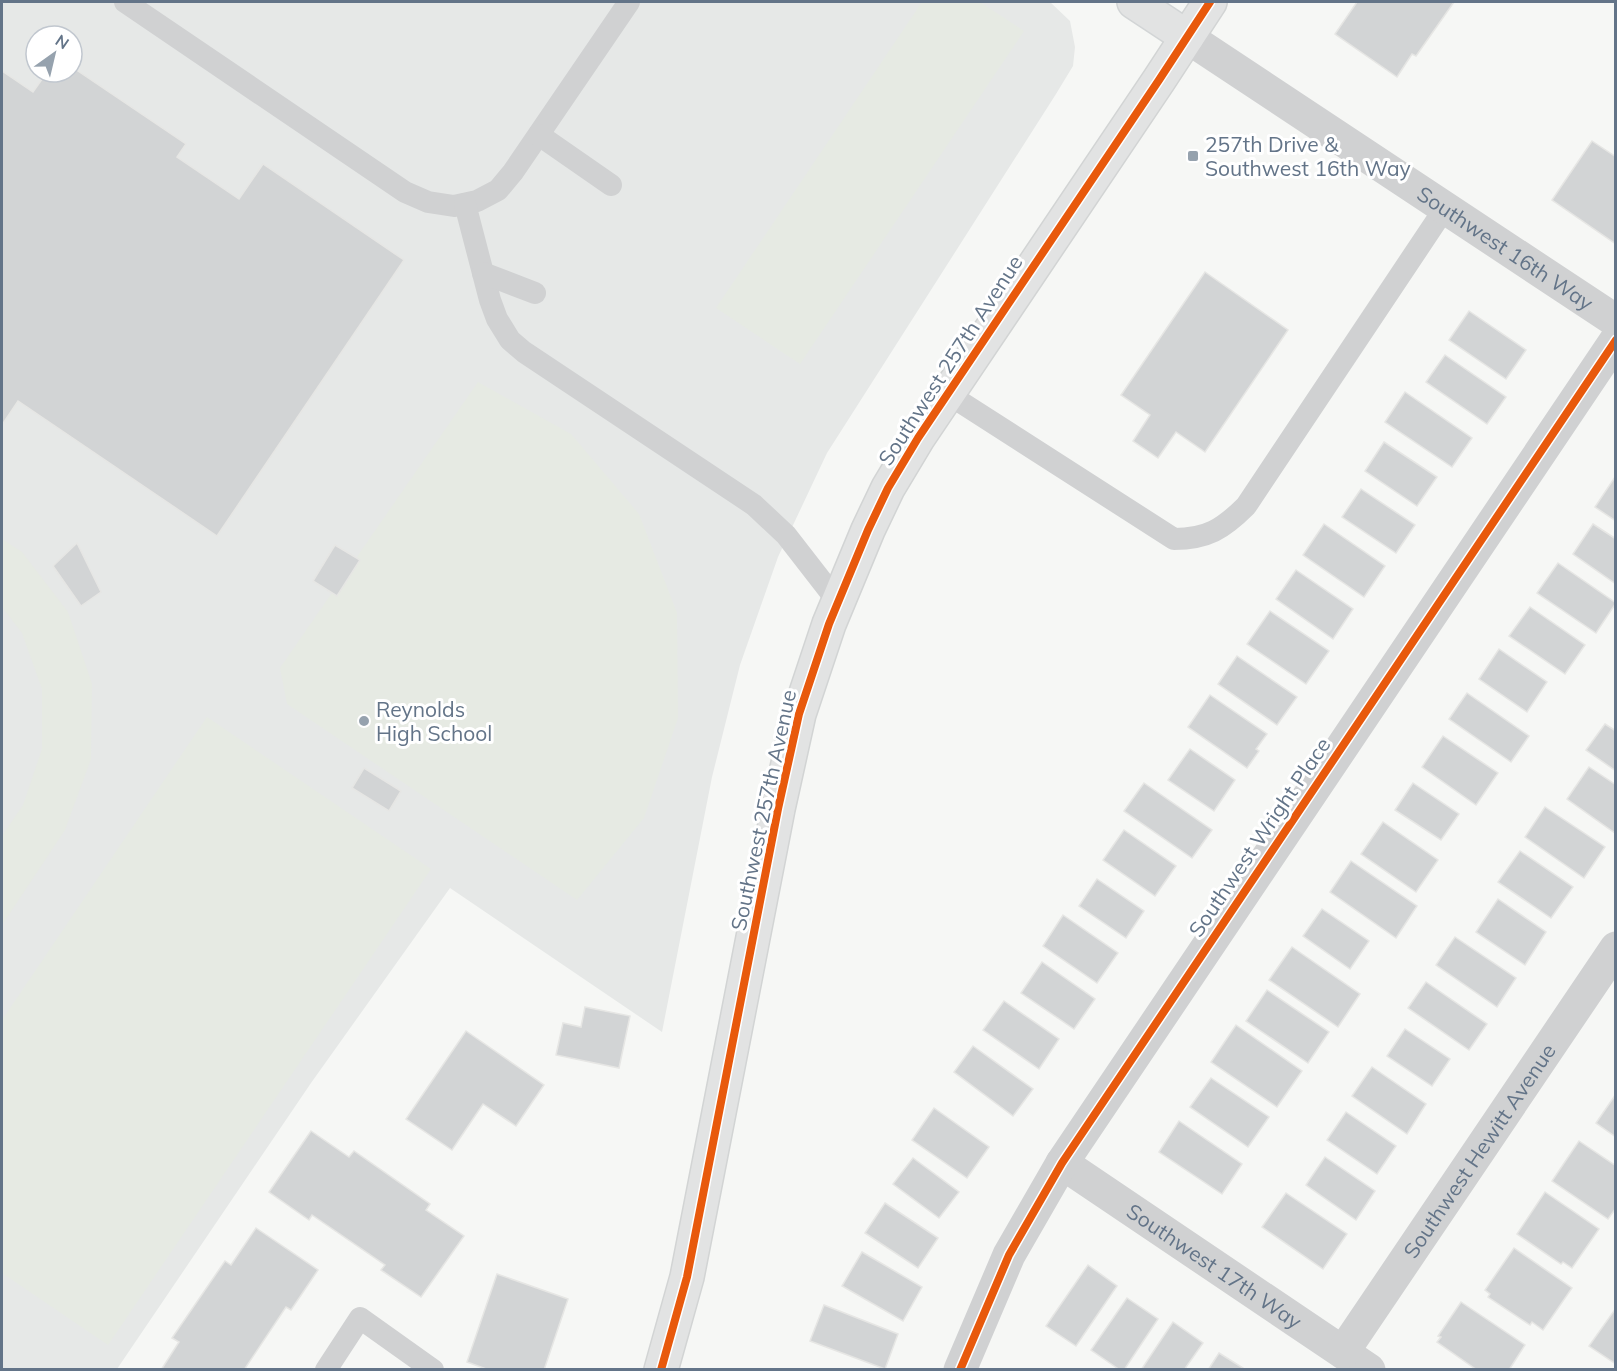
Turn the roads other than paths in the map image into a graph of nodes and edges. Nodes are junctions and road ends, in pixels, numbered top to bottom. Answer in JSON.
{"nodes":[{"id":1,"x":125,"y":2,"type":"edge"},
{"id":2,"x":629,"y":2,"type":"edge"},
{"id":3,"x":1134,"y":2,"type":"edge"},
{"id":4,"x":1210,"y":2,"type":"edge"},
{"id":5,"x":1187,"y":37,"type":"junction"},
{"id":6,"x":538,"y":135,"type":"junction"},
{"id":7,"x":611,"y":185,"type":"dead end"},
{"id":8,"x":465,"y":204,"type":"junction"},
{"id":9,"x":1445,"y":208,"type":"junction"},
{"id":10,"x":483,"y":273,"type":"junction"},
{"id":11,"x":535,"y":293,"type":"dead end"},
{"id":12,"x":1616,"y":321,"type":"edge"},
{"id":13,"x":1616,"y":340,"type":"edge"},
{"id":14,"x":948,"y":394,"type":"junction"},
{"id":15,"x":838,"y":602,"type":"junction"},
{"id":16,"x":1616,"y":948,"type":"edge"},
{"id":17,"x":1062,"y":1163,"type":"junction"},
{"id":18,"x":1356,"y":1361,"type":"edge"},
{"id":19,"x":326,"y":1370,"type":"edge"},
{"id":20,"x":433,"y":1370,"type":"edge"},
{"id":21,"x":661,"y":1370,"type":"edge"},
{"id":22,"x":960,"y":1370,"type":"edge"}],
"edges":[{"from":1,"to":8,"type":"lane"},
{"from":2,"to":6,"type":"lane"},
{"from":3,"to":5,"type":"main road"},
{"from":4,"to":5,"type":"main road","name":"Southwest 257th Avenue"},
{"from":5,"to":9,"type":"street","name":"Southwest 16th Way"},
{"from":5,"to":14,"type":"main road","name":"Southwest 257th Avenue"},
{"from":6,"to":7,"type":"lane"},
{"from":6,"to":8,"type":"lane"},
{"from":8,"to":10,"type":"lane"},
{"from":9,"to":12,"type":"street","name":"Southwest 16th Way"},
{"from":9,"to":14,"type":"lane"},
{"from":10,"to":11,"type":"lane"},
{"from":10,"to":15,"type":"lane"},
{"from":13,"to":17,"type":"street","name":"Southwest Wright Place"},
{"from":14,"to":15,"type":"main road","name":"Southwest 257th Avenue"},
{"from":15,"to":21,"type":"main road","name":"Southwest 257th Avenue"},
{"from":16,"to":18,"type":"street","name":"Southwest Hewitt Avenue"},
{"from":17,"to":18,"type":"street","name":"Southwest 17th Way"},
{"from":17,"to":22,"type":"street","name":"Southwest Wright Place"},
{"from":19,"to":20,"type":"lane"}]}
